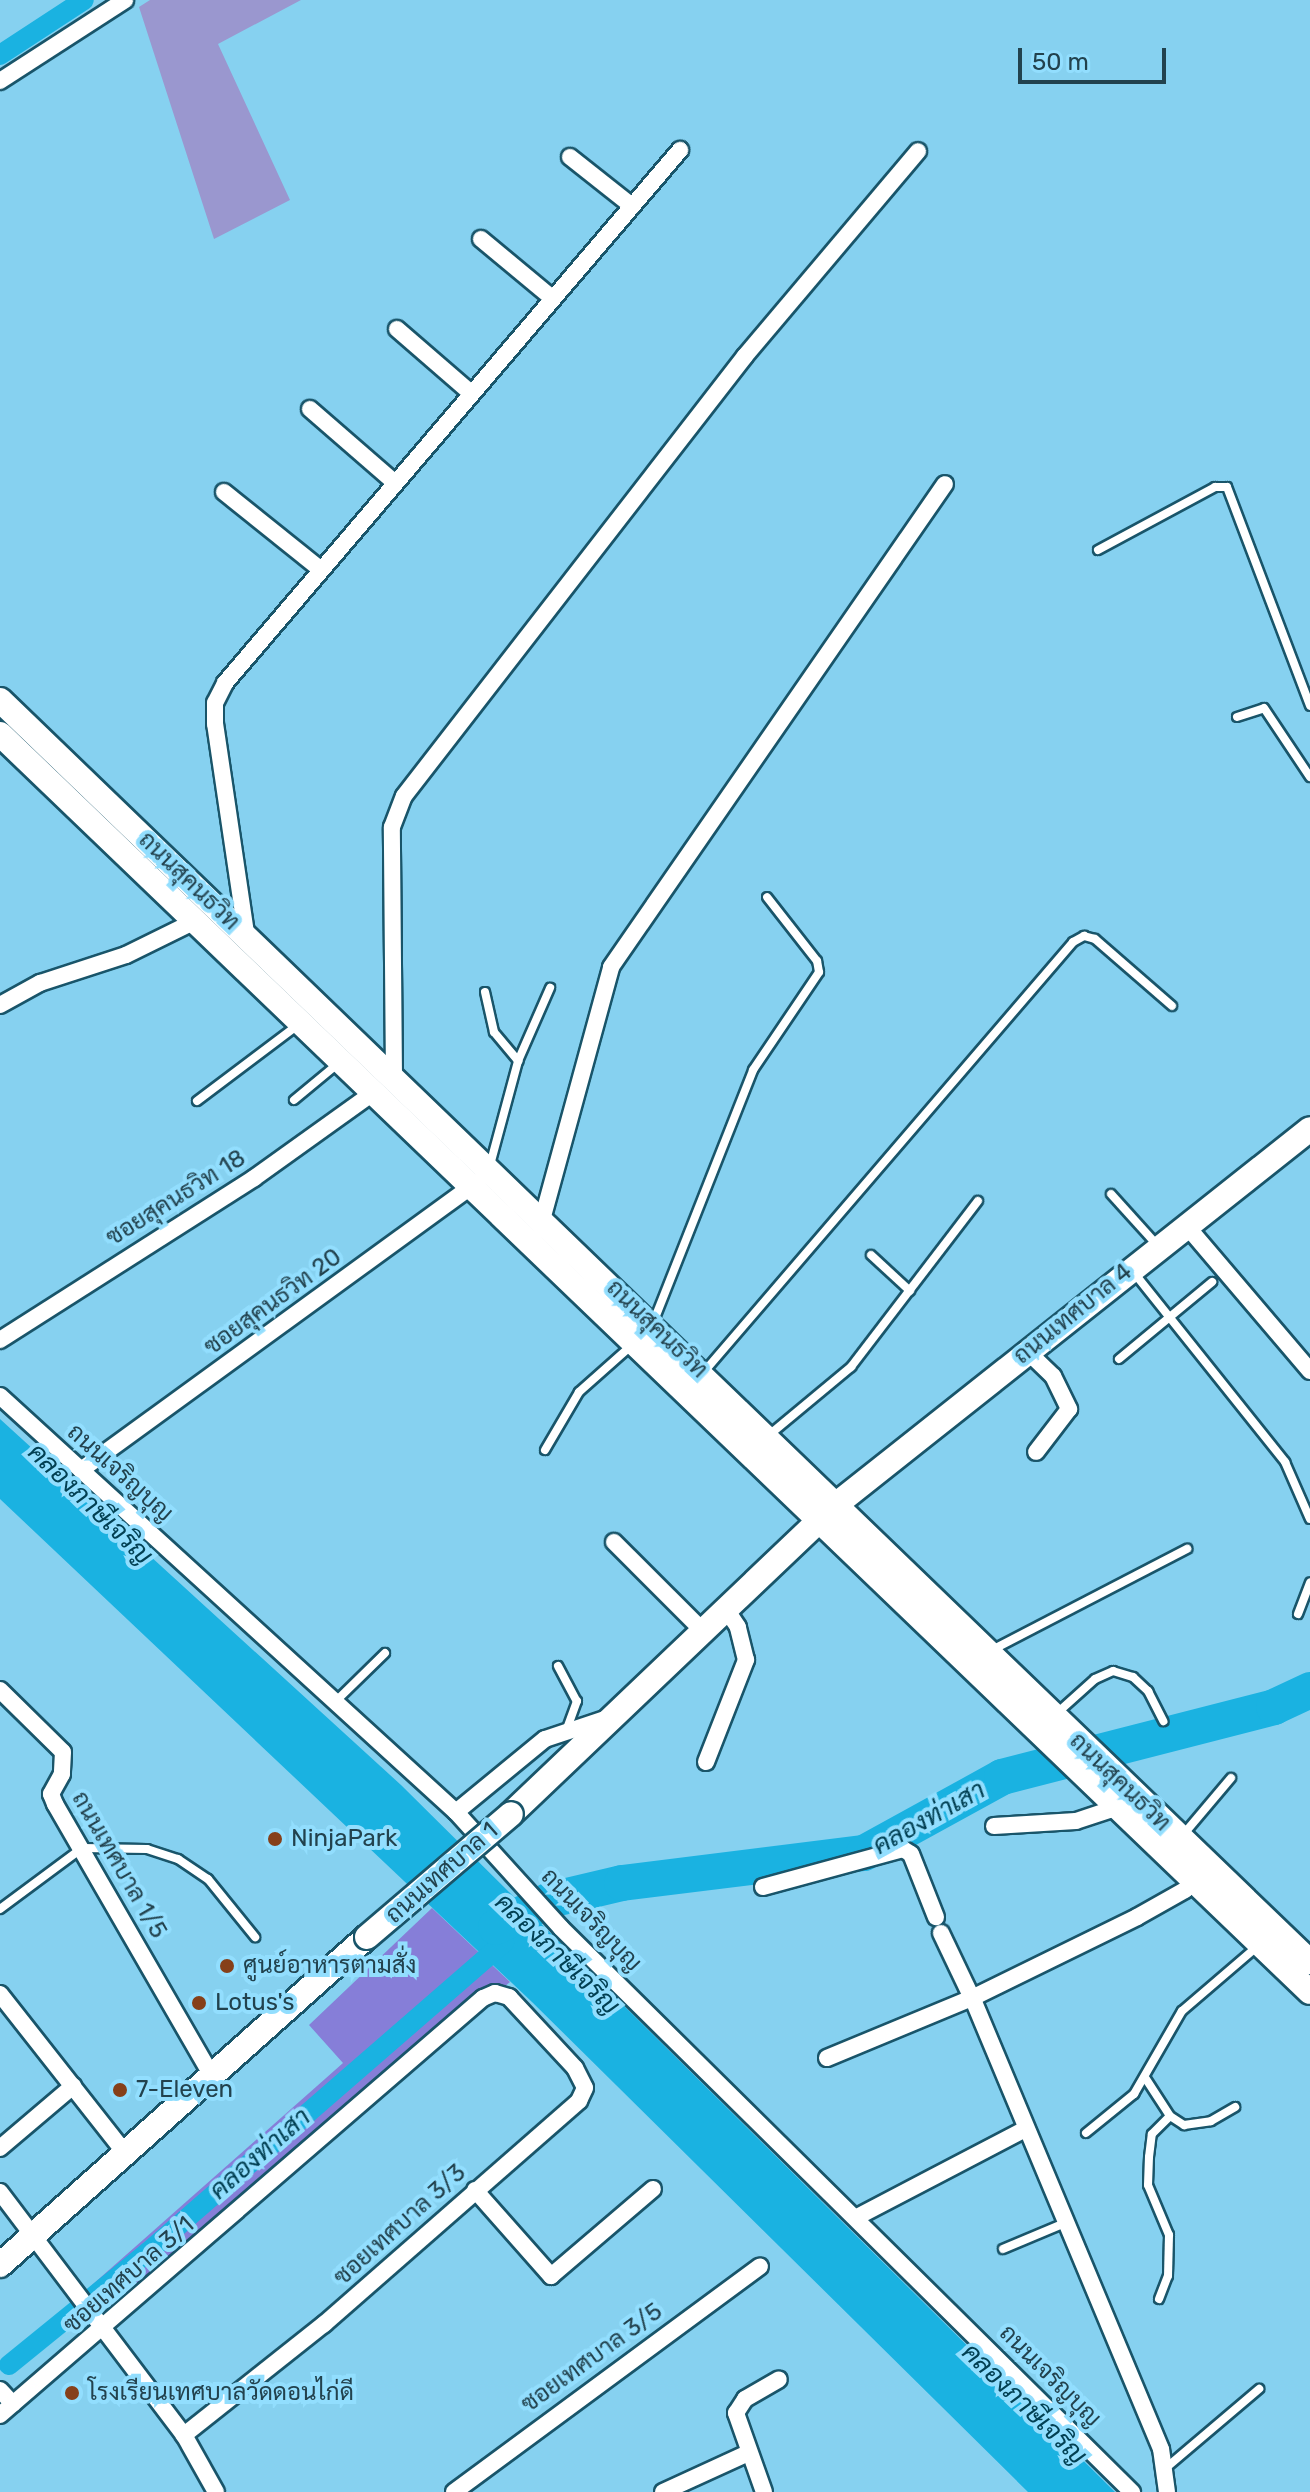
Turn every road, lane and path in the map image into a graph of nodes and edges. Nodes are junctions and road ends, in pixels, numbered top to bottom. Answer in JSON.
{"nodes":[{"id":1,"x":125,"y":0,"type":"edge"},
{"id":2,"x":0,"y":81,"type":"edge"},
{"id":3,"x":680,"y":150,"type":"dead end"},
{"id":4,"x":918,"y":151,"type":"dead end"},
{"id":5,"x":570,"y":157,"type":"dead end"},
{"id":6,"x":632,"y":206,"type":"junction"},
{"id":7,"x":481,"y":239,"type":"dead end"},
{"id":8,"x":552,"y":298,"type":"junction"},
{"id":9,"x":397,"y":329,"type":"dead end"},
{"id":10,"x":471,"y":393,"type":"junction"},
{"id":11,"x":310,"y":409,"type":"dead end"},
{"id":12,"x":394,"y":482,"type":"junction"},
{"id":13,"x":945,"y":484,"type":"dead end"},
{"id":14,"x":224,"y":492,"type":"dead end"},
{"id":15,"x":1098,"y":550,"type":"dead end"},
{"id":16,"x":320,"y":569,"type":"junction"},
{"id":17,"x":0,"y":700,"type":"edge"},
{"id":18,"x":1310,"y":706,"type":"edge"},
{"id":19,"x":1237,"y":717,"type":"dead end"},
{"id":20,"x":0,"y":734,"type":"edge"},
{"id":21,"x":1310,"y":777,"type":"edge"},
{"id":22,"x":767,"y":897,"type":"dead end"},
{"id":23,"x":195,"y":921,"type":"junction"},
{"id":24,"x":247,"y":937,"type":"junction"},
{"id":25,"x":247,"y":971,"type":"junction"},
{"id":26,"x":550,"y":988,"type":"dead end"},
{"id":27,"x":485,"y":992,"type":"dead end"},
{"id":28,"x":0,"y":1005,"type":"edge"},
{"id":29,"x":1172,"y":1006,"type":"dead end"},
{"id":30,"x":301,"y":1022,"type":"junction"},
{"id":31,"x":341,"y":1061,"type":"junction"},
{"id":32,"x":518,"y":1061,"type":"junction"},
{"id":33,"x":384,"y":1085,"type":"junction"},
{"id":34,"x":294,"y":1100,"type":"dead end"},
{"id":35,"x":197,"y":1101,"type":"dead end"},
{"id":36,"x":1310,"y":1129,"type":"edge"},
{"id":37,"x":481,"y":1178,"type":"junction"},
{"id":38,"x":1111,"y":1194,"type":"dead end"},
{"id":39,"x":978,"y":1201,"type":"dead end"},
{"id":40,"x":542,"y":1220,"type":"junction"},
{"id":41,"x":1185,"y":1224,"type":"junction"},
{"id":42,"x":1158,"y":1246,"type":"junction"},
{"id":43,"x":871,"y":1255,"type":"dead end"},
{"id":44,"x":1130,"y":1268,"type":"junction"},
{"id":45,"x":1212,"y":1282,"type":"dead end"},
{"id":46,"x":910,"y":1291,"type":"junction"},
{"id":47,"x":1169,"y":1316,"type":"junction"},
{"id":48,"x":644,"y":1334,"type":"junction"},
{"id":49,"x":0,"y":1340,"type":"edge"},
{"id":50,"x":1027,"y":1351,"type":"junction"},
{"id":51,"x":1119,"y":1359,"type":"dead end"},
{"id":52,"x":1310,"y":1371,"type":"edge"},
{"id":53,"x":703,"y":1373,"type":"junction"},
{"id":54,"x":0,"y":1396,"type":"edge"},
{"id":55,"x":759,"y":1444,"type":"junction"},
{"id":56,"x":545,"y":1450,"type":"dead end"},
{"id":57,"x":1036,"y":1452,"type":"dead end"},
{"id":58,"x":81,"y":1470,"type":"junction"},
{"id":59,"x":830,"y":1511,"type":"junction"},
{"id":60,"x":1310,"y":1519,"type":"edge"},
{"id":61,"x":614,"y":1542,"type":"dead end"},
{"id":62,"x":1187,"y":1549,"type":"dead end"},
{"id":63,"x":1310,"y":1582,"type":"edge"},
{"id":64,"x":726,"y":1609,"type":"junction"},
{"id":65,"x":1298,"y":1614,"type":"dead end"},
{"id":66,"x":703,"y":1631,"type":"junction"},
{"id":67,"x":976,"y":1651,"type":"junction"},
{"id":68,"x":385,"y":1653,"type":"dead end"},
{"id":69,"x":558,"y":1666,"type":"dead end"},
{"id":70,"x":0,"y":1690,"type":"edge"},
{"id":71,"x":335,"y":1702,"type":"junction"},
{"id":72,"x":613,"y":1716,"type":"junction"},
{"id":73,"x":1163,"y":1721,"type":"dead end"},
{"id":74,"x":567,"y":1729,"type":"junction"},
{"id":75,"x":1057,"y":1731,"type":"junction"},
{"id":76,"x":706,"y":1762,"type":"dead end"},
{"id":77,"x":1231,"y":1778,"type":"dead end"},
{"id":78,"x":1104,"y":1782,"type":"junction"},
{"id":79,"x":1115,"y":1808,"type":"junction"},
{"id":80,"x":456,"y":1812,"type":"junction"},
{"id":81,"x":994,"y":1826,"type":"dead end"},
{"id":82,"x":1179,"y":1839,"type":"junction"},
{"id":83,"x":82,"y":1848,"type":"junction"},
{"id":84,"x":1201,"y":1875,"type":"junction"},
{"id":85,"x":763,"y":1887,"type":"dead end"},
{"id":86,"x":0,"y":1909,"type":"edge"},
{"id":87,"x":255,"y":1937,"type":"dead end"},
{"id":88,"x":1268,"y":1938,"type":"junction"},
{"id":89,"x":1310,"y":1962,"type":"edge"},
{"id":90,"x":1310,"y":1992,"type":"edge"},
{"id":91,"x":0,"y":1994,"type":"edge"},
{"id":92,"x":972,"y":1998,"type":"junction"},
{"id":93,"x":542,"y":2033,"type":"joint"},
{"id":94,"x":827,"y":2058,"type":"dead end"},
{"id":95,"x":212,"y":2076,"type":"junction"},
{"id":96,"x":1146,"y":2079,"type":"junction"},
{"id":97,"x":73,"y":2086,"type":"junction"},
{"id":98,"x":1235,"y":2107,"type":"dead end"},
{"id":99,"x":1170,"y":2116,"type":"junction"},
{"id":100,"x":1025,"y":2129,"type":"junction"},
{"id":101,"x":1086,"y":2133,"type":"dead end"},
{"id":102,"x":0,"y":2148,"type":"edge"},
{"id":103,"x":125,"y":2153,"type":"junction"},
{"id":104,"x":653,"y":2189,"type":"dead end"},
{"id":105,"x":475,"y":2190,"type":"junction"},
{"id":106,"x":0,"y":2192,"type":"edge"},
{"id":107,"x":857,"y":2217,"type":"junction"},
{"id":108,"x":1065,"y":2223,"type":"junction"},
{"id":109,"x":35,"y":2234,"type":"junction"},
{"id":110,"x":1003,"y":2249,"type":"dead end"},
{"id":111,"x":0,"y":2265,"type":"edge"},
{"id":112,"x":760,"y":2266,"type":"dead end"},
{"id":113,"x":1159,"y":2299,"type":"dead end"},
{"id":114,"x":105,"y":2328,"type":"junction"},
{"id":115,"x":779,"y":2379,"type":"dead end"},
{"id":116,"x":1259,"y":2389,"type":"dead end"},
{"id":117,"x":0,"y":2390,"type":"edge"},
{"id":118,"x":6,"y":2410,"type":"edge"},
{"id":119,"x":184,"y":2435,"type":"junction"},
{"id":120,"x":748,"y":2453,"type":"junction"},
{"id":121,"x":1167,"y":2467,"type":"junction"},
{"id":122,"x":216,"y":2492,"type":"edge"},
{"id":123,"x":454,"y":2492,"type":"edge"},
{"id":124,"x":663,"y":2492,"type":"edge"},
{"id":125,"x":764,"y":2492,"type":"edge"},
{"id":126,"x":1132,"y":2492,"type":"edge"},
{"id":127,"x":1167,"y":2492,"type":"edge"}],
"edges":[{"from":1,"to":2,"type":"street"},
{"from":3,"to":6,"type":"street"},
{"from":4,"to":33,"type":"street"},
{"from":5,"to":6,"type":"street"},
{"from":6,"to":8,"type":"street"},
{"from":7,"to":8,"type":"street"},
{"from":8,"to":10,"type":"street"},
{"from":9,"to":10,"type":"street"},
{"from":10,"to":12,"type":"street"},
{"from":11,"to":12,"type":"street"},
{"from":12,"to":16,"type":"street"},
{"from":13,"to":40,"type":"street"},
{"from":14,"to":16,"type":"street"},
{"from":15,"to":18,"type":"lane"},
{"from":16,"to":24,"type":"street"},
{"from":17,"to":24,"type":"main road","name":"ถนนสุคนธวิท"},
{"from":19,"to":21,"type":"lane"},
{"from":20,"to":23,"type":"main road","name":"ถนนสุคนธวิท"},
{"from":22,"to":48,"type":"lane"},
{"from":23,"to":25,"type":"main road","name":"ถนนสุคนธวิท"},
{"from":23,"to":28,"type":"street"},
{"from":24,"to":25,"type":"street"},
{"from":24,"to":33,"type":"main road","name":"ถนนสุคนธวิท"},
{"from":25,"to":30,"type":"main road","name":"ถนนสุคนธวิท"},
{"from":26,"to":32,"type":"lane"},
{"from":27,"to":32,"type":"lane"},
{"from":29,"to":53,"type":"lane"},
{"from":30,"to":31,"type":"main road","name":"ถนนสุคนธวิท"},
{"from":30,"to":35,"type":"lane"},
{"from":31,"to":33,"type":"main road","name":"ถนนสุคนธวิท"},
{"from":31,"to":34,"type":"lane"},
{"from":32,"to":37,"type":"lane"},
{"from":33,"to":37,"type":"main road","name":"ถนนสุคนธวิท"},
{"from":33,"to":49,"type":"street","name":"ซอยสุคนธวิท 18"},
{"from":36,"to":41,"type":"main road","name":"ถนนเทศบาล 4"},
{"from":37,"to":40,"type":"main road","name":"ถนนสุคนธวิท"},
{"from":37,"to":48,"type":"main road","name":"ถนนสุคนธวิท"},
{"from":37,"to":58,"type":"street","name":"ซอยสุคนธวิท 20"},
{"from":38,"to":42,"type":"lane"},
{"from":39,"to":46,"type":"lane"},
{"from":40,"to":48,"type":"main road","name":"ถนนสุคนธวิท"},
{"from":41,"to":42,"type":"main road","name":"ถนนเทศบาล 4"},
{"from":41,"to":52,"type":"street"},
{"from":42,"to":44,"type":"main road","name":"ถนนเทศบาล 4"},
{"from":43,"to":46,"type":"lane"},
{"from":44,"to":47,"type":"lane"},
{"from":44,"to":50,"type":"main road","name":"ถนนเทศบาล 4"},
{"from":45,"to":47,"type":"lane"},
{"from":46,"to":55,"type":"lane"},
{"from":47,"to":51,"type":"lane"},
{"from":47,"to":60,"type":"lane"},
{"from":48,"to":53,"type":"main road","name":"ถนนสุคนธวิท"},
{"from":48,"to":55,"type":"main road","name":"ถนนสุคนธวิท"},
{"from":48,"to":56,"type":"lane"},
{"from":50,"to":57,"type":"street"},
{"from":50,"to":59,"type":"main road","name":"ถนนเทศบาล 4"},
{"from":53,"to":55,"type":"main road","name":"ถนนสุคนธวิท"},
{"from":54,"to":58,"type":"street","name":"ถนนเจริญบุญ"},
{"from":55,"to":59,"type":"main road","name":"ถนนสุคนธวิท"},
{"from":58,"to":71,"type":"street","name":"ถนนเจริญบุญ"},
{"from":59,"to":64,"type":"main road","name":"ถนนเทศบาล 1"},
{"from":59,"to":67,"type":"main road","name":"ถนนสุคนธวิท"},
{"from":61,"to":66,"type":"street"},
{"from":62,"to":67,"type":"lane"},
{"from":63,"to":65,"type":"lane"},
{"from":64,"to":66,"type":"main road","name":"ถนนเทศบาล 1"},
{"from":64,"to":76,"type":"street"},
{"from":66,"to":72,"type":"main road","name":"ถนนเทศบาล 1"},
{"from":67,"to":75,"type":"main road","name":"ถนนสุคนธวิท"},
{"from":68,"to":71,"type":"lane"},
{"from":69,"to":74,"type":"lane"},
{"from":70,"to":83,"type":"street","name":"ถนนเทศบาล 1/5"},
{"from":71,"to":80,"type":"street","name":"ถนนเจริญบุญ"},
{"from":72,"to":74,"type":"street"},
{"from":72,"to":95,"type":"main road","name":"ถนนเทศบาล 1","bridge":true},
{"from":73,"to":75,"type":"lane"},
{"from":74,"to":80,"type":"street"},
{"from":75,"to":78,"type":"main road","name":"ถนนสุคนธวิท"},
{"from":77,"to":82,"type":"lane"},
{"from":78,"to":79,"type":"main road","name":"ถนนสุคนธวิท"},
{"from":78,"to":82,"type":"main road","name":"ถนนสุคนธวิท"},
{"from":79,"to":81,"type":"street"},
{"from":79,"to":84,"type":"main road","name":"ถนนสุคนธวิท"},
{"from":80,"to":107,"type":"street","name":"ถนนเจริญบุญ"},
{"from":82,"to":84,"type":"main road","name":"ถนนสุคนธวิท"},
{"from":83,"to":86,"type":"lane"},
{"from":83,"to":87,"type":"lane"},
{"from":83,"to":95,"type":"street","name":"ถนนเทศบาล 1/5"},
{"from":84,"to":88,"type":"main road","name":"ถนนสุคนธวิท"},
{"from":84,"to":92,"type":"street"},
{"from":85,"to":92,"type":"street"},
{"from":88,"to":89,"type":"main road","name":"ถนนสุคนธวิท"},
{"from":88,"to":90,"type":"main road","name":"ถนนสุคนธวิท"},
{"from":88,"to":96,"type":"lane"},
{"from":91,"to":97,"type":"street"},
{"from":92,"to":94,"type":"street"},
{"from":92,"to":100,"type":"street"},
{"from":93,"to":105,"type":"street","name":"ซอยเทศบาล 3/3"},
{"from":93,"to":114,"type":"street","name":"ซอยเทศบาล 3/1"},
{"from":95,"to":103,"type":"main road","name":"ถนนเทศบาล 1"},
{"from":96,"to":99,"type":"lane"},
{"from":96,"to":101,"type":"lane"},
{"from":97,"to":102,"type":"street"},
{"from":97,"to":103,"type":"street"},
{"from":98,"to":99,"type":"lane"},
{"from":99,"to":113,"type":"lane"},
{"from":100,"to":107,"type":"street"},
{"from":100,"to":108,"type":"street"},
{"from":103,"to":109,"type":"main road","name":"ถนนเทศบาล 1"},
{"from":104,"to":105,"type":"street"},
{"from":105,"to":119,"type":"street","name":"ซอยเทศบาล 3/3"},
{"from":106,"to":109,"type":"street"},
{"from":107,"to":126,"type":"street","name":"ถนนเจริญบุญ"},
{"from":108,"to":110,"type":"lane"},
{"from":108,"to":121,"type":"street"},
{"from":109,"to":111,"type":"main road","name":"ถนนเทศบาล 1"},
{"from":109,"to":114,"type":"street"},
{"from":112,"to":123,"type":"street","name":"ซอยเทศบาล 3/5"},
{"from":114,"to":118,"type":"street","name":"ซอยเทศบาล 3/1"},
{"from":114,"to":119,"type":"street"},
{"from":115,"to":120,"type":"street"},
{"from":116,"to":121,"type":"lane"},
{"from":117,"to":118,"type":"street"},
{"from":119,"to":122,"type":"street"},
{"from":120,"to":124,"type":"street"},
{"from":120,"to":125,"type":"street"},
{"from":121,"to":127,"type":"street"}]}
